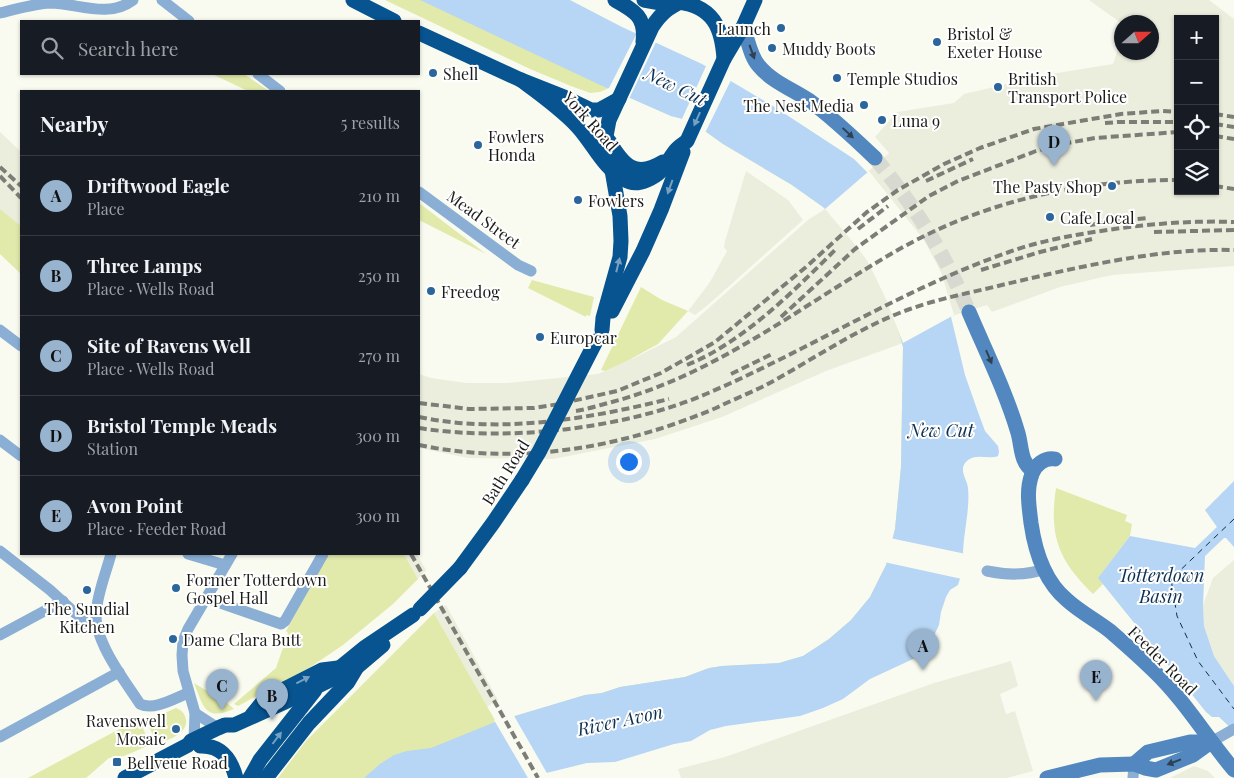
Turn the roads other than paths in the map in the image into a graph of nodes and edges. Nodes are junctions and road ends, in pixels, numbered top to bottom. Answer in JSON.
{"nodes":[{"id":1,"x":133,"y":0,"type":"edge"},
{"id":2,"x":162,"y":0,"type":"edge"},
{"id":3,"x":353,"y":0,"type":"edge"},
{"id":4,"x":615,"y":0,"type":"edge"},
{"id":5,"x":644,"y":0,"type":"edge"},
{"id":6,"x":754,"y":0,"type":"edge"},
{"id":7,"x":679,"y":3,"type":"edge"},
{"id":8,"x":0,"y":13,"type":"edge"},
{"id":9,"x":188,"y":20,"type":"edge"},
{"id":10,"x":392,"y":20,"type":"edge"},
{"id":11,"x":743,"y":27,"type":"junction"},
{"id":12,"x":420,"y":33,"type":"edge"},
{"id":13,"x":642,"y":48,"type":"junction"},
{"id":14,"x":722,"y":64,"type":"junction"},
{"id":15,"x":259,"y":75,"type":"edge"},
{"id":16,"x":520,"y":80,"type":"junction"},
{"id":17,"x":279,"y":90,"type":"edge"},
{"id":18,"x":615,"y":103,"type":"junction"},
{"id":19,"x":606,"y":136,"type":"junction"},
{"id":20,"x":687,"y":139,"type":"junction"},
{"id":21,"x":671,"y":158,"type":"junction"},
{"id":22,"x":874,"y":158,"type":"tunnel mouth"},
{"id":23,"x":611,"y":169,"type":"junction"},
{"id":24,"x":420,"y":193,"type":"edge"},
{"id":25,"x":531,"y":271,"type":"dead end"},
{"id":26,"x":969,"y":312,"type":"tunnel mouth"},
{"id":27,"x":0,"y":330,"type":"edge"},
{"id":28,"x":599,"y":335,"type":"junction"},
{"id":29,"x":20,"y":345,"type":"edge"},
{"id":30,"x":0,"y":440,"type":"edge"},
{"id":31,"x":20,"y":455,"type":"edge"},
{"id":32,"x":1055,"y":459,"type":"dead end"},
{"id":33,"x":1033,"y":471,"type":"junction"},
{"id":34,"x":0,"y":552,"type":"edge"},
{"id":35,"x":111,"y":555,"type":"edge"},
{"id":36,"x":191,"y":555,"type":"edge"},
{"id":37,"x":231,"y":555,"type":"edge"},
{"id":38,"x":322,"y":555,"type":"edge"},
{"id":39,"x":225,"y":566,"type":"junction"},
{"id":40,"x":1044,"y":569,"type":"junction"},
{"id":41,"x":987,"y":571,"type":"dead end"},
{"id":42,"x":206,"y":598,"type":"junction"},
{"id":43,"x":63,"y":601,"type":"junction"},
{"id":44,"x":416,"y":612,"type":"junction"},
{"id":45,"x":97,"y":626,"type":"junction"},
{"id":46,"x":0,"y":636,"type":"edge"},
{"id":47,"x":357,"y":667,"type":"junction"},
{"id":48,"x":338,"y":668,"type":"junction"},
{"id":49,"x":119,"y":672,"type":"junction"},
{"id":50,"x":320,"y":686,"type":"junction"},
{"id":51,"x":188,"y":693,"type":"junction"},
{"id":52,"x":194,"y":713,"type":"junction"},
{"id":53,"x":250,"y":717,"type":"junction"},
{"id":54,"x":234,"y":724,"type":"junction"},
{"id":55,"x":218,"y":728,"type":"junction"},
{"id":56,"x":1230,"y":732,"type":"edge"},
{"id":57,"x":0,"y":737,"type":"edge"},
{"id":58,"x":1211,"y":742,"type":"junction"},
{"id":59,"x":194,"y":744,"type":"junction"},
{"id":60,"x":1234,"y":770,"type":"edge"},
{"id":61,"x":1134,"y":771,"type":"edge"},
{"id":62,"x":125,"y":778,"type":"edge"},
{"id":63,"x":236,"y":778,"type":"edge"},
{"id":64,"x":250,"y":778,"type":"edge"},
{"id":65,"x":266,"y":778,"type":"edge"},
{"id":66,"x":1047,"y":778,"type":"edge"}],
"edges":[{"from":1,"to":8,"type":"street"},
{"from":2,"to":9,"type":"street"},
{"from":3,"to":10,"type":"highway"},
{"from":4,"to":13,"type":"highway"},
{"from":5,"to":7,"type":"highway"},
{"from":6,"to":11,"type":"highway","name":"Bath Road"},
{"from":7,"to":13,"type":"highway"},
{"from":7,"to":14,"type":"highway"},
{"from":11,"to":14,"type":"highway","name":"Bath Road"},
{"from":11,"to":22,"type":"street","one_way":true},
{"from":12,"to":16,"type":"highway","name":"York Road"},
{"from":13,"to":18,"type":"highway"},
{"from":14,"to":20,"type":"highway","name":"Bath Road","one_way":true},
{"from":15,"to":17,"type":"street"},
{"from":16,"to":18,"type":"highway","name":"York Road"},
{"from":16,"to":23,"type":"highway","name":"York Road"},
{"from":18,"to":19,"type":"highway"},
{"from":19,"to":21,"type":"highway"},
{"from":19,"to":23,"type":"highway","name":"Bath Road"},
{"from":20,"to":21,"type":"highway"},
{"from":20,"to":28,"type":"highway","name":"Bath Road","one_way":true},
{"from":21,"to":23,"type":"highway"},
{"from":28,"to":23,"type":"highway","name":"Bath Road","one_way":true},
{"from":24,"to":25,"type":"street","name":"Mead Street"},
{"from":26,"to":33,"type":"street","one_way":true},
{"from":27,"to":29,"type":"street"},
{"from":28,"to":44,"type":"highway","name":"Bath Road","bridge":true},
{"from":30,"to":31,"type":"street"},
{"from":32,"to":33,"type":"street"},
{"from":33,"to":40,"type":"street","name":"Feeder Road"},
{"from":34,"to":43,"type":"street"},
{"from":35,"to":45,"type":"street"},
{"from":36,"to":39,"type":"street"},
{"from":37,"to":39,"type":"street"},
{"from":38,"to":42,"type":"street"},
{"from":39,"to":42,"type":"street"},
{"from":40,"to":41,"type":"street"},
{"from":40,"to":58,"type":"street","name":"Feeder Road"},
{"from":42,"to":51,"type":"street"},
{"from":43,"to":45,"type":"street"},
{"from":43,"to":46,"type":"street"},
{"from":44,"to":47,"type":"highway","name":"Bath Road"},
{"from":44,"to":48,"type":"highway","name":"Bath Road"},
{"from":45,"to":49,"type":"street"},
{"from":47,"to":50,"type":"highway","name":"Bath Road"},
{"from":47,"to":65,"type":"highway","name":"Bath Road"},
{"from":48,"to":50,"type":"highway","name":"Bath Road"},
{"from":53,"to":48,"type":"highway","one_way":true},
{"from":49,"to":51,"type":"street"},
{"from":49,"to":57,"type":"street"},
{"from":50,"to":53,"type":"highway"},
{"from":64,"to":50,"type":"highway","name":"Bath Road","one_way":true},
{"from":51,"to":52,"type":"street"},
{"from":52,"to":55,"type":"street"},
{"from":52,"to":59,"type":"street"},
{"from":53,"to":54,"type":"highway"},
{"from":54,"to":55,"type":"highway"},
{"from":54,"to":59,"type":"highway"},
{"from":55,"to":59,"type":"highway"},
{"from":56,"to":58,"type":"street"},
{"from":58,"to":60,"type":"street","name":"Feeder Road"},
{"from":58,"to":61,"type":"street"},
{"from":59,"to":62,"type":"highway"},
{"from":59,"to":63,"type":"highway"},
{"from":61,"to":66,"type":"street"}]}
